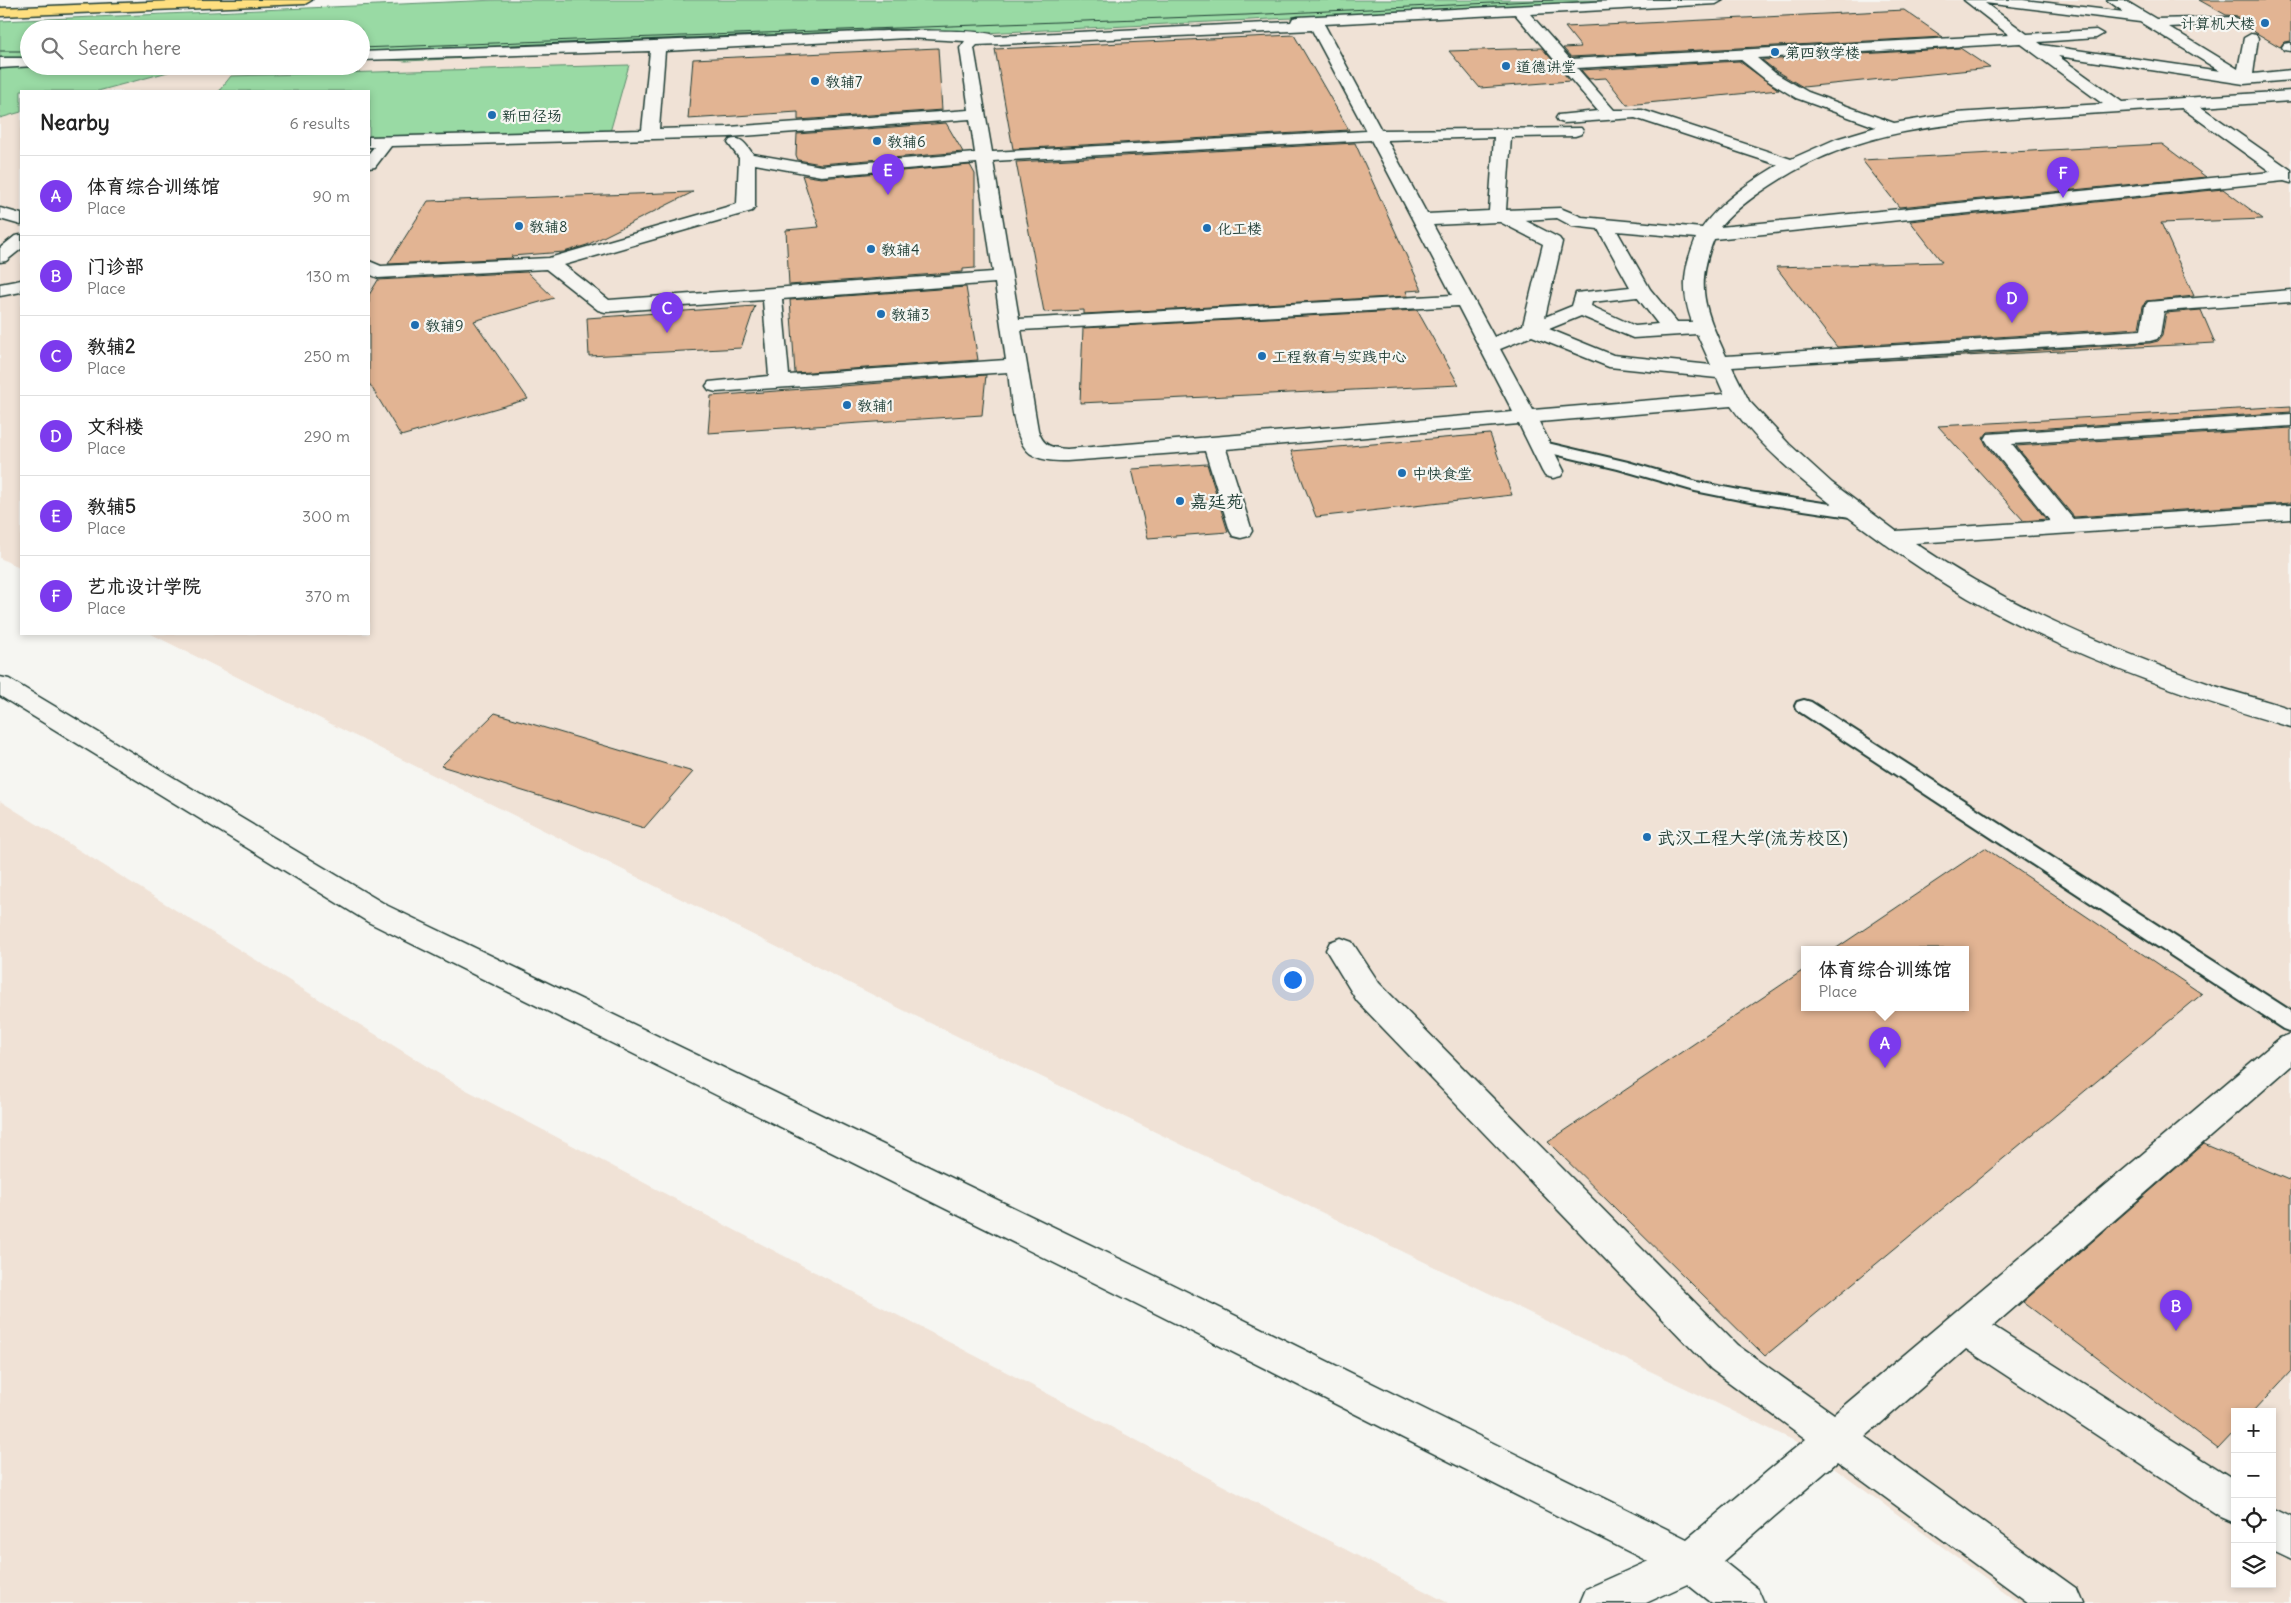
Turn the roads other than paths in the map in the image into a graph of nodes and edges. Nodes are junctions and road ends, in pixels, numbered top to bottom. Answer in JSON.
{"nodes":[{"id":1,"x":305,"y":0,"type":"edge"},
{"id":2,"x":1716,"y":0,"type":"edge"},
{"id":3,"x":1971,"y":0,"type":"edge"},
{"id":4,"x":1988,"y":0,"type":"edge"},
{"id":5,"x":2114,"y":0,"type":"edge"},
{"id":6,"x":1519,"y":10,"type":"junction"},
{"id":7,"x":0,"y":12,"type":"edge"},
{"id":8,"x":1415,"y":20,"type":"junction"},
{"id":9,"x":2230,"y":20,"type":"dead end"},
{"id":10,"x":2149,"y":22,"type":"junction"},
{"id":11,"x":1480,"y":26,"type":"dead end"},
{"id":12,"x":1516,"y":26,"type":"dead end"},
{"id":13,"x":1534,"y":27,"type":"junction"},
{"id":14,"x":1370,"y":32,"type":"dead end"},
{"id":15,"x":1343,"y":36,"type":"dead end"},
{"id":16,"x":2022,"y":37,"type":"junction"},
{"id":17,"x":1324,"y":38,"type":"junction"},
{"id":18,"x":2251,"y":38,"type":"dead end"},
{"id":19,"x":658,"y":47,"type":"junction"},
{"id":20,"x":2039,"y":49,"type":"junction"},
{"id":21,"x":1742,"y":53,"type":"junction"},
{"id":22,"x":370,"y":56,"type":"edge"},
{"id":23,"x":20,"y":62,"type":"edge"},
{"id":24,"x":0,"y":63,"type":"edge"},
{"id":25,"x":1566,"y":64,"type":"junction"},
{"id":26,"x":2291,"y":75,"type":"edge"},
{"id":27,"x":2244,"y":79,"type":"junction"},
{"id":28,"x":2283,"y":97,"type":"edge"},
{"id":29,"x":2185,"y":103,"type":"junction"},
{"id":30,"x":2118,"y":107,"type":"junction"},
{"id":31,"x":977,"y":114,"type":"junction"},
{"id":32,"x":1610,"y":115,"type":"junction"},
{"id":33,"x":1893,"y":128,"type":"junction"},
{"id":34,"x":729,"y":132,"type":"junction"},
{"id":35,"x":1503,"y":132,"type":"junction"},
{"id":36,"x":650,"y":134,"type":"junction"},
{"id":37,"x":1376,"y":135,"type":"junction"},
{"id":38,"x":376,"y":144,"type":"edge"},
{"id":39,"x":984,"y":157,"type":"junction"},
{"id":40,"x":747,"y":158,"type":"junction"},
{"id":41,"x":370,"y":160,"type":"edge"},
{"id":42,"x":1791,"y":164,"type":"junction"},
{"id":43,"x":2289,"y":176,"type":"edge"},
{"id":44,"x":0,"y":213,"type":"edge"},
{"id":45,"x":1500,"y":216,"type":"junction"},
{"id":46,"x":20,"y":220,"type":"edge"},
{"id":47,"x":1422,"y":220,"type":"junction"},
{"id":48,"x":1604,"y":224,"type":"junction"},
{"id":49,"x":1707,"y":234,"type":"junction"},
{"id":50,"x":20,"y":241,"type":"edge"},
{"id":51,"x":0,"y":257,"type":"edge"},
{"id":52,"x":550,"y":263,"type":"junction"},
{"id":53,"x":370,"y":268,"type":"edge"},
{"id":54,"x":1003,"y":277,"type":"junction"},
{"id":55,"x":20,"y":286,"type":"edge"},
{"id":56,"x":0,"y":290,"type":"edge"},
{"id":57,"x":1642,"y":291,"type":"junction"},
{"id":58,"x":772,"y":294,"type":"junction"},
{"id":59,"x":2291,"y":296,"type":"edge"},
{"id":60,"x":1464,"y":300,"type":"junction"},
{"id":61,"x":1581,"y":309,"type":"junction"},
{"id":62,"x":1011,"y":326,"type":"junction"},
{"id":63,"x":1672,"y":328,"type":"junction"},
{"id":64,"x":1706,"y":328,"type":"junction"},
{"id":65,"x":1532,"y":329,"type":"junction"},
{"id":66,"x":1489,"y":346,"type":"junction"},
{"id":67,"x":1017,"y":365,"type":"junction"},
{"id":68,"x":1722,"y":368,"type":"junction"},
{"id":69,"x":780,"y":382,"type":"junction"},
{"id":70,"x":716,"y":386,"type":"dead end"},
{"id":71,"x":1737,"y":399,"type":"junction"},
{"id":72,"x":1526,"y":417,"type":"junction"},
{"id":73,"x":2291,"y":420,"type":"edge"},
{"id":74,"x":1214,"y":444,"type":"junction"},
{"id":75,"x":1539,"y":446,"type":"junction"},
{"id":76,"x":1553,"y":471,"type":"dead end"},
{"id":77,"x":2291,"y":512,"type":"edge"},
{"id":78,"x":1857,"y":513,"type":"junction"},
{"id":79,"x":2066,"y":526,"type":"junction"},
{"id":80,"x":1240,"y":531,"type":"dead end"},
{"id":81,"x":1890,"y":538,"type":"junction"},
{"id":82,"x":0,"y":685,"type":"edge"},
{"id":83,"x":1804,"y":706,"type":"dead end"},
{"id":84,"x":2291,"y":718,"type":"edge"},
{"id":85,"x":1341,"y":950,"type":"dead end"},
{"id":86,"x":2291,"y":1024,"type":"edge"},
{"id":87,"x":2291,"y":1047,"type":"edge"},
{"id":88,"x":1965,"y":1328,"type":"junction"},
{"id":89,"x":1837,"y":1437,"type":"junction"},
{"id":90,"x":2231,"y":1500,"type":"edge"},
{"id":91,"x":2276,"y":1531,"type":"edge"},
{"id":92,"x":2291,"y":1540,"type":"edge"},
{"id":93,"x":1692,"y":1562,"type":"junction"},
{"id":94,"x":1600,"y":1603,"type":"edge"},
{"id":95,"x":1744,"y":1603,"type":"edge"},
{"id":96,"x":2063,"y":1603,"type":"edge"}],
"edges":[{"from":1,"to":7,"type":"highway"},
{"from":2,"to":6,"type":"street"},
{"from":3,"to":16,"type":"street"},
{"from":4,"to":10,"type":"street"},
{"from":5,"to":10,"type":"street"},
{"from":6,"to":8,"type":"street"},
{"from":6,"to":13,"type":"street"},
{"from":8,"to":11,"type":"street"},
{"from":8,"to":14,"type":"street"},
{"from":8,"to":19,"type":"street"},
{"from":9,"to":10,"type":"street"},
{"from":10,"to":16,"type":"street"},
{"from":10,"to":27,"type":"street"},
{"from":12,"to":13,"type":"street"},
{"from":13,"to":25,"type":"street"},
{"from":15,"to":17,"type":"street"},
{"from":16,"to":20,"type":"street"},
{"from":16,"to":21,"type":"street"},
{"from":17,"to":31,"type":"street"},
{"from":17,"to":37,"type":"street"},
{"from":18,"to":27,"type":"street"},
{"from":19,"to":22,"type":"street"},
{"from":19,"to":36,"type":"street"},
{"from":20,"to":27,"type":"street"},
{"from":20,"to":30,"type":"street"},
{"from":21,"to":25,"type":"street"},
{"from":21,"to":33,"type":"street"},
{"from":23,"to":24,"type":"street"},
{"from":25,"to":32,"type":"street"},
{"from":26,"to":27,"type":"street"},
{"from":27,"to":28,"type":"street"},
{"from":28,"to":29,"type":"street"},
{"from":29,"to":30,"type":"street"},
{"from":29,"to":43,"type":"street"},
{"from":30,"to":33,"type":"street"},
{"from":31,"to":34,"type":"street"},
{"from":31,"to":39,"type":"street"},
{"from":32,"to":35,"type":"street"},
{"from":32,"to":42,"type":"street"},
{"from":33,"to":42,"type":"street"},
{"from":34,"to":36,"type":"street"},
{"from":34,"to":40,"type":"street"},
{"from":35,"to":37,"type":"street"},
{"from":35,"to":45,"type":"street"},
{"from":36,"to":38,"type":"street"},
{"from":37,"to":39,"type":"street"},
{"from":37,"to":47,"type":"street"},
{"from":38,"to":41,"type":"street"},
{"from":39,"to":40,"type":"street"},
{"from":39,"to":54,"type":"street"},
{"from":40,"to":52,"type":"street"},
{"from":42,"to":49,"type":"street"},
{"from":43,"to":49,"type":"street"},
{"from":44,"to":46,"type":"street"},
{"from":45,"to":47,"type":"street"},
{"from":45,"to":48,"type":"street"},
{"from":45,"to":65,"type":"street"},
{"from":47,"to":60,"type":"street"},
{"from":48,"to":49,"type":"street"},
{"from":48,"to":57,"type":"street"},
{"from":49,"to":64,"type":"street"},
{"from":50,"to":51,"type":"street"},
{"from":52,"to":53,"type":"street"},
{"from":52,"to":58,"type":"street"},
{"from":54,"to":58,"type":"street"},
{"from":54,"to":62,"type":"street"},
{"from":55,"to":56,"type":"street"},
{"from":57,"to":61,"type":"street"},
{"from":57,"to":63,"type":"street"},
{"from":58,"to":69,"type":"street"},
{"from":59,"to":68,"type":"street"},
{"from":60,"to":62,"type":"street"},
{"from":60,"to":66,"type":"street"},
{"from":61,"to":63,"type":"street"},
{"from":61,"to":65,"type":"street"},
{"from":62,"to":67,"type":"street"},
{"from":63,"to":64,"type":"street"},
{"from":64,"to":68,"type":"street"},
{"from":65,"to":66,"type":"street"},
{"from":65,"to":68,"type":"street"},
{"from":66,"to":72,"type":"street"},
{"from":67,"to":69,"type":"street"},
{"from":67,"to":74,"type":"street"},
{"from":68,"to":71,"type":"street"},
{"from":69,"to":70,"type":"street"},
{"from":71,"to":72,"type":"street"},
{"from":71,"to":78,"type":"street"},
{"from":72,"to":74,"type":"street"},
{"from":72,"to":75,"type":"street"},
{"from":73,"to":79,"type":"street"},
{"from":74,"to":80,"type":"street"},
{"from":75,"to":76,"type":"street"},
{"from":75,"to":78,"type":"lane"},
{"from":77,"to":79,"type":"street"},
{"from":78,"to":81,"type":"street"},
{"from":79,"to":81,"type":"street"},
{"from":81,"to":84,"type":"street"},
{"from":82,"to":93,"type":"street"},
{"from":83,"to":86,"type":"lane"},
{"from":85,"to":89,"type":"street"},
{"from":87,"to":88,"type":"street"},
{"from":88,"to":89,"type":"street"},
{"from":88,"to":90,"type":"street"},
{"from":89,"to":93,"type":"street"},
{"from":89,"to":96,"type":"street"},
{"from":91,"to":92,"type":"street"},
{"from":93,"to":94,"type":"street"},
{"from":93,"to":95,"type":"street"}]}
